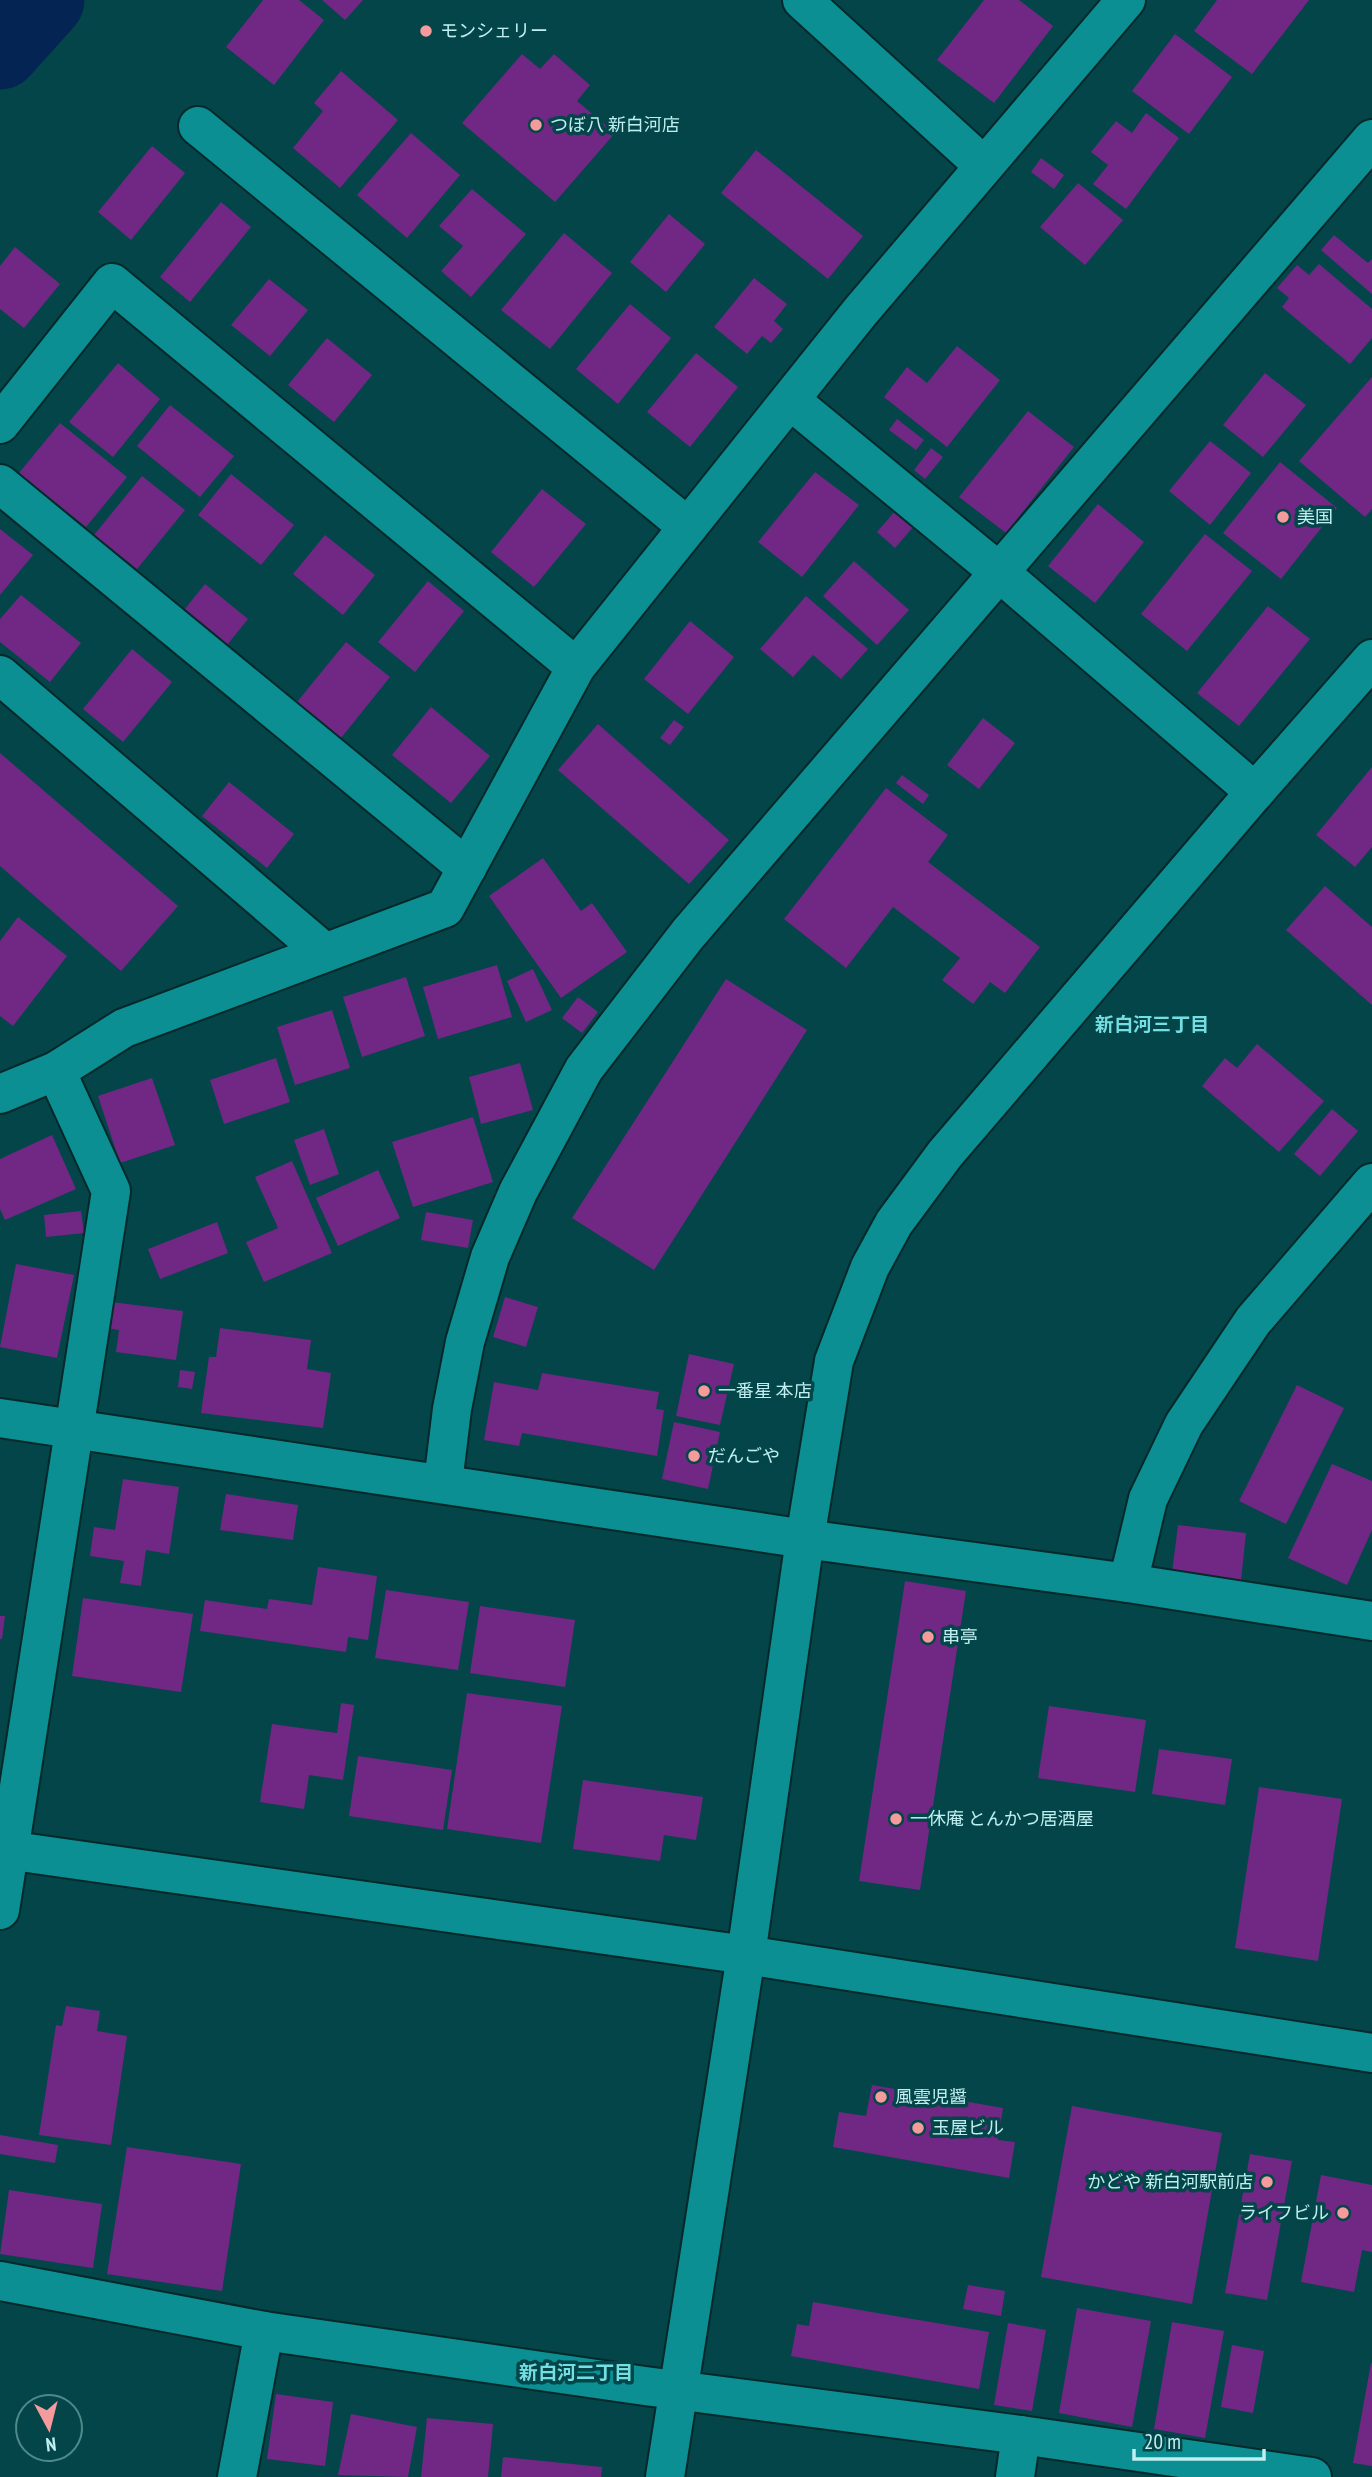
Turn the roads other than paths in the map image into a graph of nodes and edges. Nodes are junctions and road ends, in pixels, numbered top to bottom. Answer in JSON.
{"nodes":[{"id":1,"x":802,"y":0,"type":"edge"},
{"id":2,"x":1126,"y":0,"type":"edge"},
{"id":3,"x":198,"y":126,"type":"dead end"},
{"id":4,"x":1372,"y":139,"type":"edge"},
{"id":5,"x":983,"y":165,"type":"junction"},
{"id":6,"x":790,"y":400,"type":"junction"},
{"id":7,"x":0,"y":424,"type":"edge"},
{"id":8,"x":0,"y":484,"type":"edge"},
{"id":9,"x":688,"y":527,"type":"junction"},
{"id":10,"x":999,"y":572,"type":"junction"},
{"id":11,"x":1372,"y":659,"type":"edge"},
{"id":12,"x":576,"y":667,"type":"junction"},
{"id":13,"x":0,"y":675,"type":"edge"},
{"id":14,"x":1255,"y":792,"type":"junction"},
{"id":15,"x":467,"y":868,"type":"junction"},
{"id":16,"x":324,"y":952,"type":"junction"},
{"id":17,"x":55,"y":1071,"type":"junction"},
{"id":18,"x":5,"y":1085,"type":"edge"},
{"id":19,"x":1372,"y":1183,"type":"edge"},
{"id":20,"x":0,"y":1418,"type":"edge"},
{"id":21,"x":73,"y":1429,"type":"junction"},
{"id":22,"x":443,"y":1483,"type":"junction"},
{"id":23,"x":804,"y":1539,"type":"junction"},
{"id":24,"x":1128,"y":1583,"type":"junction"},
{"id":25,"x":1372,"y":1621,"type":"edge"},
{"id":26,"x":4,"y":1849,"type":"edge"},
{"id":27,"x":0,"y":1910,"type":"edge"},
{"id":28,"x":746,"y":1955,"type":"junction"},
{"id":29,"x":1372,"y":2053,"type":"edge"},
{"id":30,"x":0,"y":2281,"type":"edge"},
{"id":31,"x":264,"y":2331,"type":"junction"},
{"id":32,"x":677,"y":2390,"type":"junction"},
{"id":33,"x":1021,"y":2434,"type":"junction"},
{"id":34,"x":237,"y":2477,"type":"edge"},
{"id":35,"x":665,"y":2477,"type":"edge"},
{"id":36,"x":1015,"y":2477,"type":"edge"},
{"id":37,"x":1312,"y":2477,"type":"edge"}],
"edges":[{"from":1,"to":5,"type":"street"},
{"from":2,"to":5,"type":"street"},
{"from":3,"to":9,"type":"street"},
{"from":4,"to":10,"type":"street"},
{"from":5,"to":6,"type":"street"},
{"from":6,"to":9,"type":"street"},
{"from":6,"to":10,"type":"street"},
{"from":7,"to":12,"type":"street"},
{"from":8,"to":15,"type":"street"},
{"from":9,"to":12,"type":"street"},
{"from":10,"to":14,"type":"street"},
{"from":10,"to":22,"type":"street"},
{"from":11,"to":14,"type":"street"},
{"from":12,"to":15,"type":"street"},
{"from":13,"to":16,"type":"street"},
{"from":14,"to":23,"type":"street"},
{"from":15,"to":16,"type":"street"},
{"from":16,"to":17,"type":"street"},
{"from":17,"to":18,"type":"street"},
{"from":17,"to":21,"type":"street"},
{"from":19,"to":24,"type":"street"},
{"from":20,"to":21,"type":"street"},
{"from":21,"to":22,"type":"street"},
{"from":21,"to":26,"type":"street"},
{"from":22,"to":23,"type":"street"},
{"from":23,"to":24,"type":"street"},
{"from":23,"to":28,"type":"street"},
{"from":24,"to":25,"type":"street"},
{"from":26,"to":27,"type":"street"},
{"from":26,"to":28,"type":"street"},
{"from":28,"to":29,"type":"street"},
{"from":28,"to":32,"type":"street"},
{"from":30,"to":31,"type":"street"},
{"from":31,"to":32,"type":"street"},
{"from":31,"to":34,"type":"street"},
{"from":32,"to":33,"type":"street"},
{"from":32,"to":35,"type":"street"},
{"from":33,"to":36,"type":"street"},
{"from":33,"to":37,"type":"street"}]}
